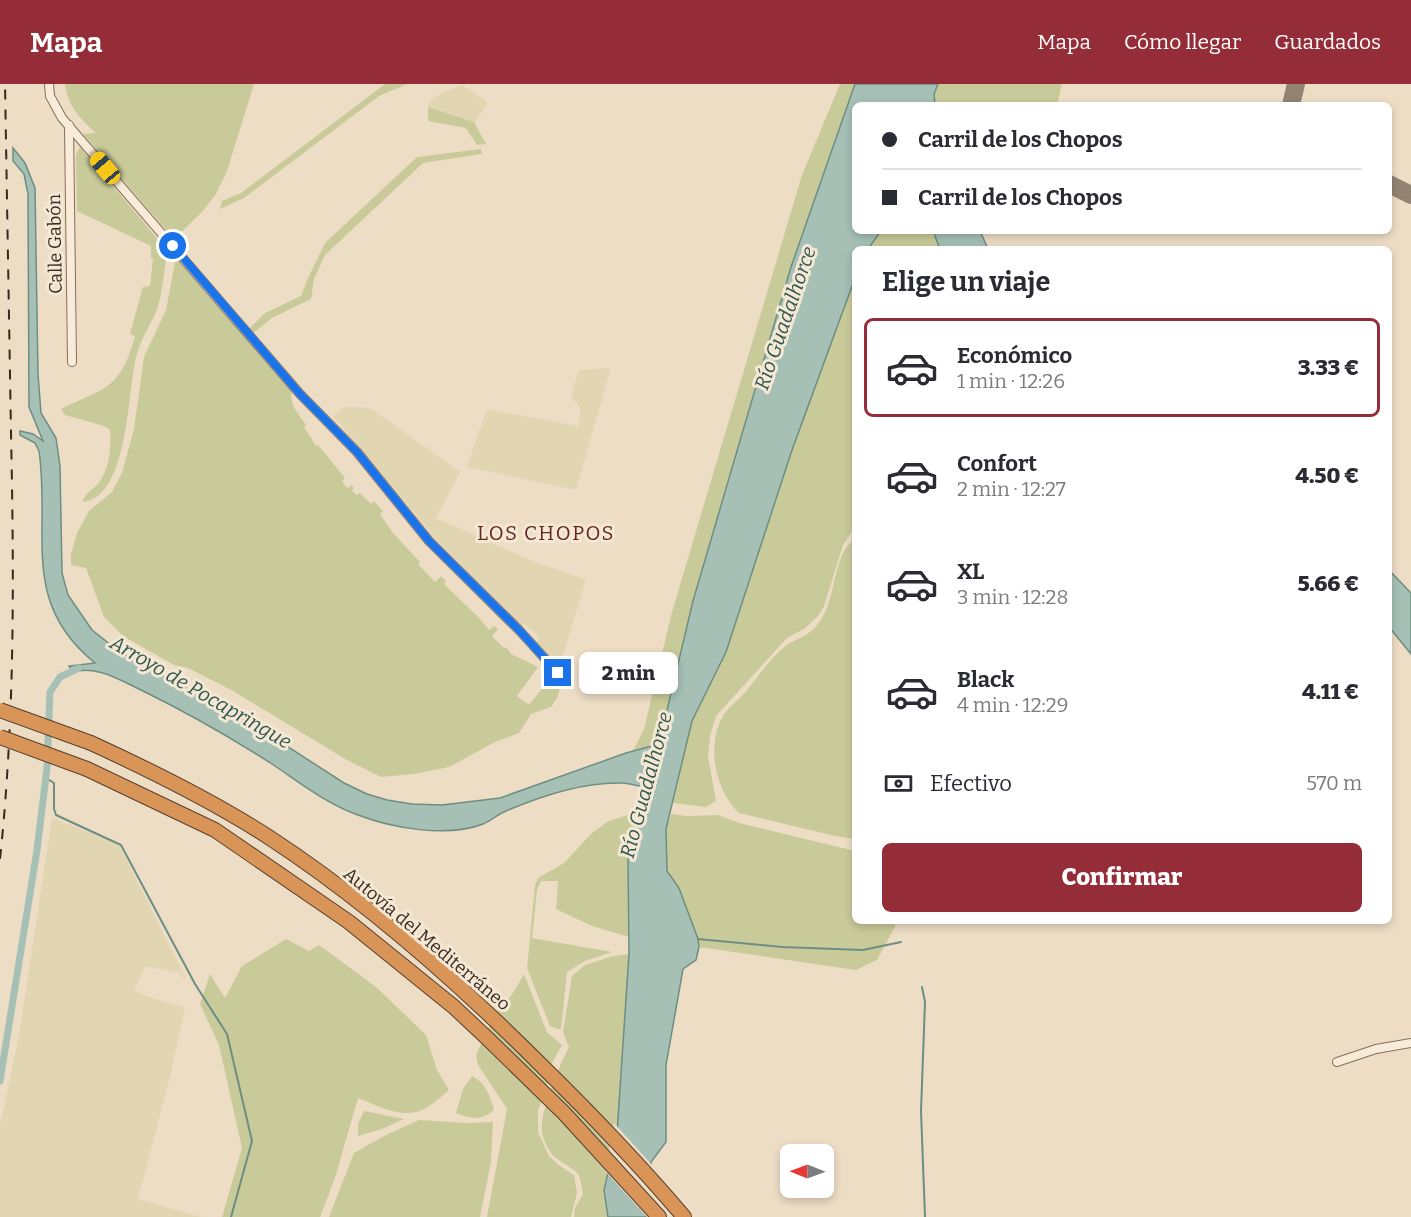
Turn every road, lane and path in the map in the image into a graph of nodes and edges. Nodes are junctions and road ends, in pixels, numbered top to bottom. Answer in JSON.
{"nodes":[{"id":1,"x":49,"y":84,"type":"edge"},
{"id":2,"x":69,"y":125,"type":"junction"},
{"id":3,"x":72,"y":362,"type":"dead end"},
{"id":4,"x":558,"y":673,"type":"dead end"},
{"id":5,"x":0,"y":710,"type":"edge"},
{"id":6,"x":0,"y":737,"type":"edge"},
{"id":7,"x":1411,"y":1043,"type":"edge"},
{"id":8,"x":1337,"y":1062,"type":"dead end"},
{"id":9,"x":659,"y":1217,"type":"edge"},
{"id":10,"x":684,"y":1217,"type":"edge"}],
"edges":[{"from":1,"to":2,"type":"street"},
{"from":2,"to":3,"type":"street","name":"Calle Gabón"},
{"from":2,"to":4,"type":"street"},
{"from":5,"to":10,"type":"highway","name":"Autovía del Mediterráneo","bridge":true},
{"from":6,"to":9,"type":"highway","name":"Autovía del Mediterráneo","bridge":true},
{"from":7,"to":8,"type":"street"}]}
